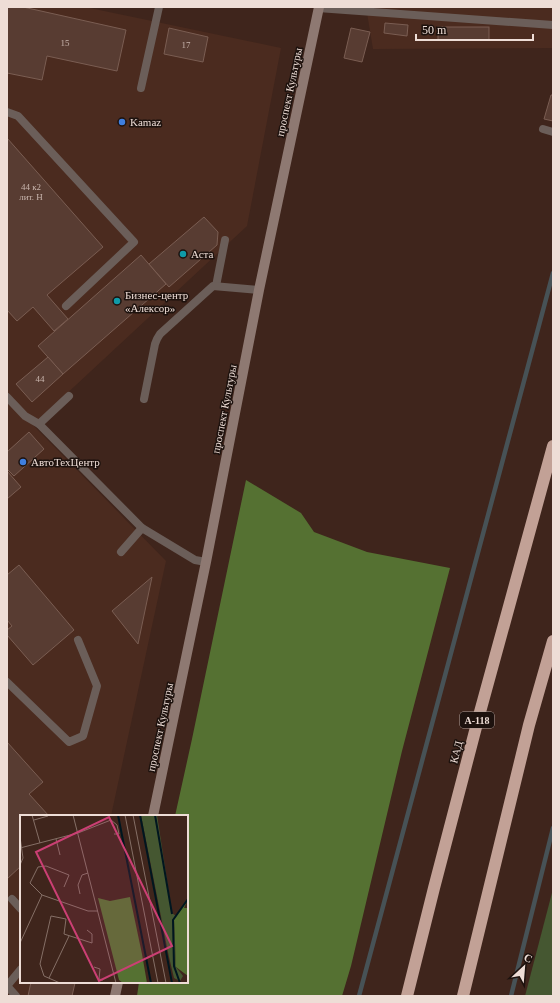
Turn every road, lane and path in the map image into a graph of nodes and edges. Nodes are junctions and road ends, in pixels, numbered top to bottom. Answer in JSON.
{"nodes":[{"id":1,"x":159,"y":7,"type":"edge"},
{"id":2,"x":317,"y":7,"type":"edge"},
{"id":3,"x":553,"y":25,"type":"edge"},
{"id":4,"x":141,"y":88,"type":"dead end"},
{"id":5,"x":7,"y":112,"type":"edge"},
{"id":6,"x":543,"y":129,"type":"dead end"},
{"id":7,"x":553,"y":132,"type":"edge"},
{"id":8,"x":225,"y":240,"type":"dead end"},
{"id":9,"x":216,"y":286,"type":"junction"},
{"id":10,"x":259,"y":290,"type":"junction"},
{"id":11,"x":66,"y":306,"type":"dead end"},
{"id":12,"x":69,"y":396,"type":"dead end"},
{"id":13,"x":7,"y":397,"type":"edge"},
{"id":14,"x":144,"y":399,"type":"dead end"},
{"id":15,"x":38,"y":424,"type":"junction"},
{"id":16,"x":553,"y":446,"type":"edge"},
{"id":17,"x":142,"y":528,"type":"junction"},
{"id":18,"x":121,"y":552,"type":"dead end"},
{"id":19,"x":206,"y":562,"type":"junction"},
{"id":20,"x":78,"y":640,"type":"dead end"},
{"id":21,"x":553,"y":641,"type":"edge"},
{"id":22,"x":7,"y":682,"type":"edge"},
{"id":23,"x":153,"y":815,"type":"edge"},
{"id":24,"x":12,"y":899,"type":"dead end"},
{"id":25,"x":20,"y":908,"type":"edge"},
{"id":26,"x":20,"y":970,"type":"edge"},
{"id":27,"x":118,"y":983,"type":"edge"},
{"id":28,"x":7,"y":986,"type":"edge"},
{"id":29,"x":16,"y":996,"type":"edge"},
{"id":30,"x":115,"y":996,"type":"edge"},
{"id":31,"x":407,"y":996,"type":"edge"},
{"id":32,"x":463,"y":996,"type":"edge"}],
"edges":[{"from":1,"to":4,"type":"lane"},
{"from":2,"to":3,"type":"lane"},
{"from":2,"to":10,"type":"street","name":"проспект Культуры"},
{"from":5,"to":11,"type":"lane"},
{"from":6,"to":7,"type":"lane"},
{"from":8,"to":9,"type":"lane"},
{"from":9,"to":10,"type":"lane"},
{"from":9,"to":14,"type":"lane"},
{"from":10,"to":19,"type":"street","name":"проспект Культуры"},
{"from":12,"to":15,"type":"lane"},
{"from":13,"to":15,"type":"lane"},
{"from":15,"to":17,"type":"lane"},
{"from":16,"to":31,"type":"highway","name":"КАД","number":"А-118"},
{"from":17,"to":18,"type":"lane"},
{"from":17,"to":19,"type":"lane"},
{"from":19,"to":23,"type":"street","name":"проспект Культуры"},
{"from":20,"to":22,"type":"lane"},
{"from":21,"to":32,"type":"highway"},
{"from":24,"to":25,"type":"lane"},
{"from":26,"to":28,"type":"lane"},
{"from":27,"to":30,"type":"street"},
{"from":28,"to":29,"type":"lane"}]}
